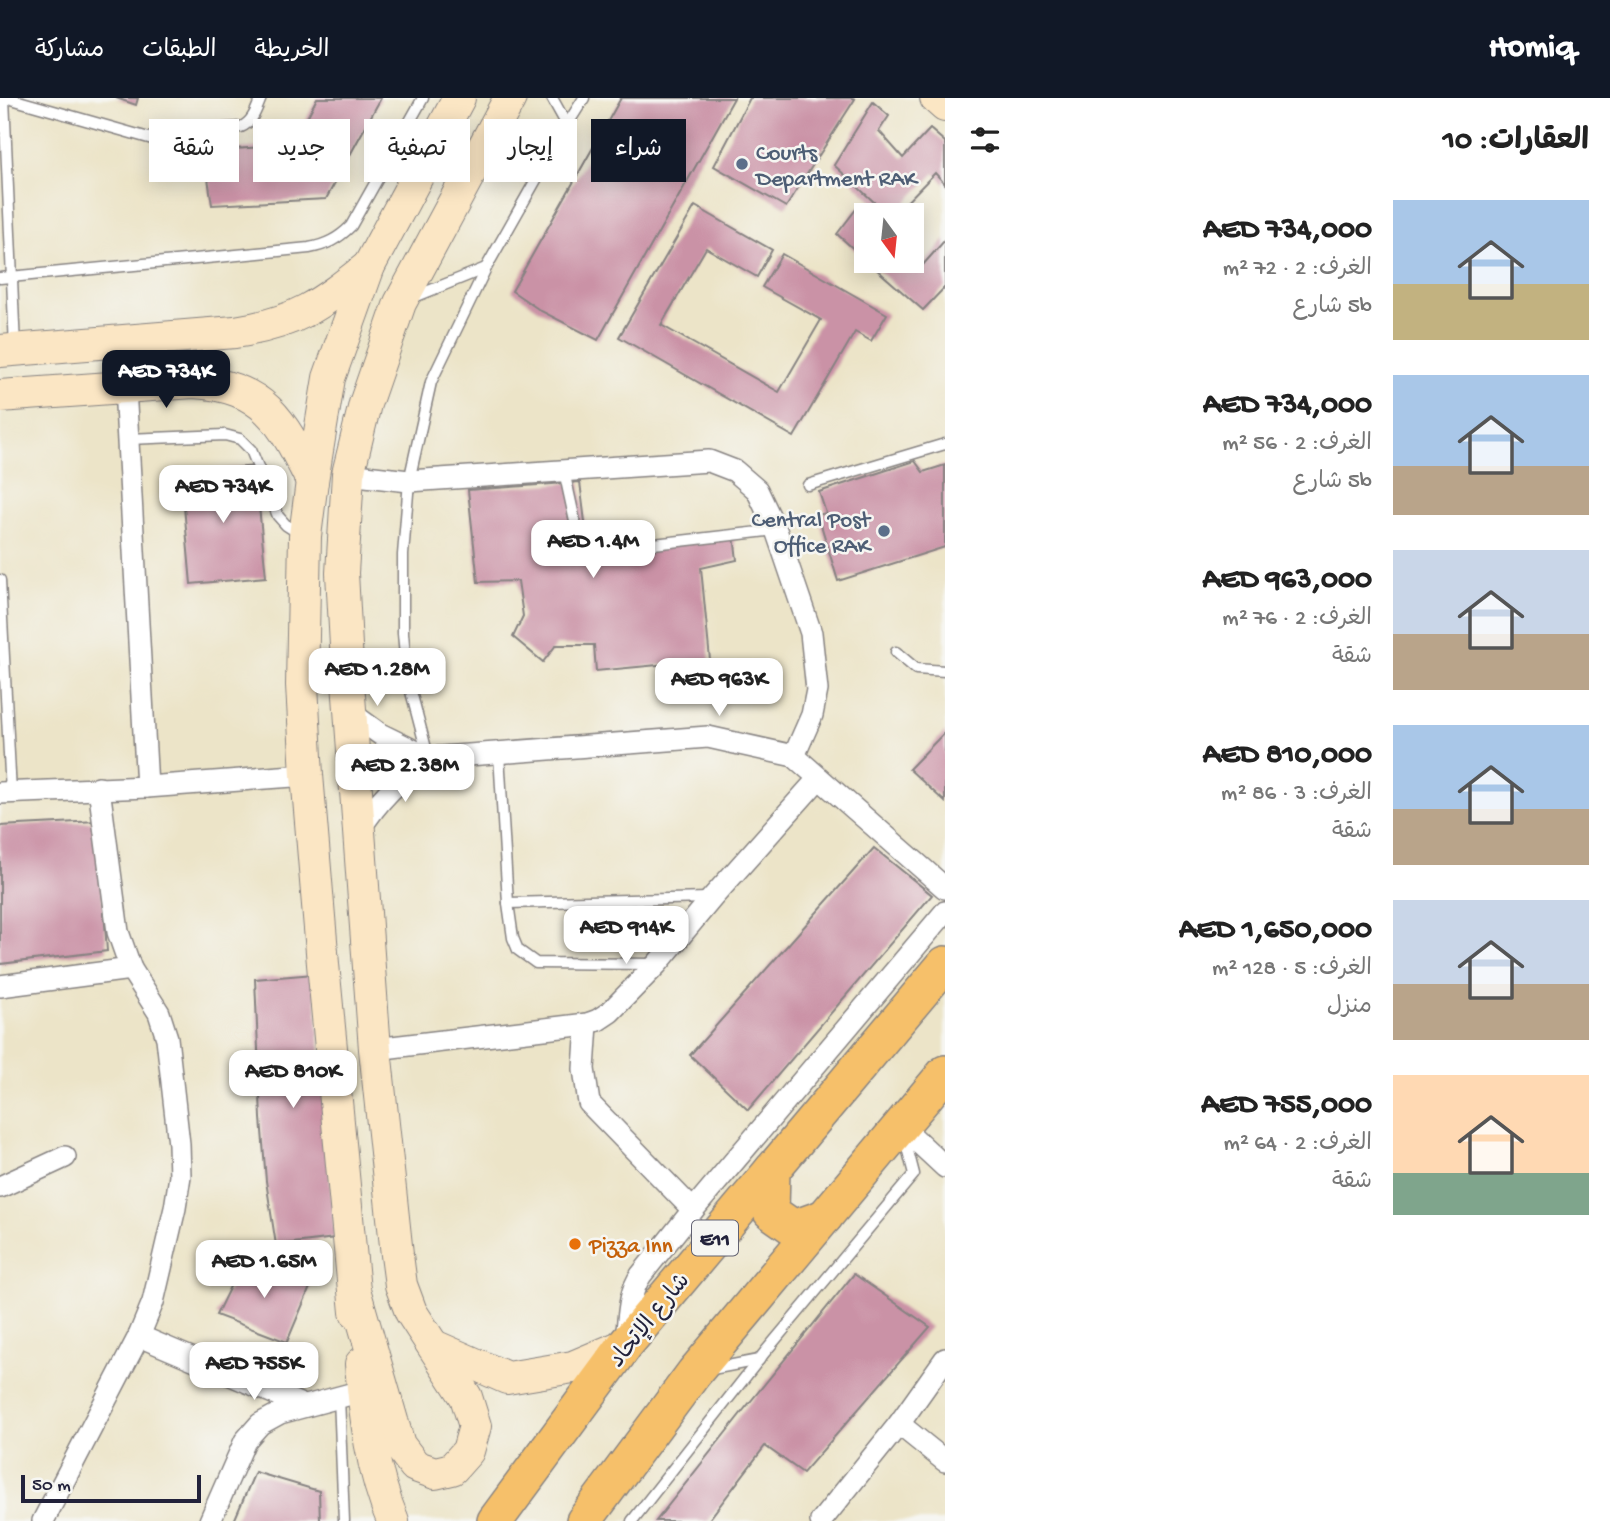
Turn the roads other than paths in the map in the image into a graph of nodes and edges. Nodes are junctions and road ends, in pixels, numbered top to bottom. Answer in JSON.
{"nodes":[{"id":1,"x":6,"y":98,"type":"edge"},
{"id":2,"x":261,"y":98,"type":"edge"},
{"id":3,"x":423,"y":98,"type":"edge"},
{"id":4,"x":459,"y":98,"type":"edge"},
{"id":5,"x":510,"y":98,"type":"edge"},
{"id":6,"x":552,"y":98,"type":"edge"},
{"id":7,"x":584,"y":98,"type":"edge"},
{"id":8,"x":936,"y":98,"type":"edge"},
{"id":9,"x":945,"y":106,"type":"edge"},
{"id":10,"x":564,"y":119,"type":"edge"},
{"id":11,"x":571,"y":119,"type":"edge"},
{"id":12,"x":535,"y":182,"type":"edge"},
{"id":13,"x":369,"y":266,"type":"junction"},
{"id":14,"x":486,"y":268,"type":"junction"},
{"id":15,"x":6,"y":277,"type":"edge"},
{"id":16,"x":400,"y":303,"type":"junction"},
{"id":17,"x":140,"y":341,"type":"junction"},
{"id":18,"x":8,"y":350,"type":"edge"},
{"id":19,"x":125,"y":387,"type":"junction"},
{"id":20,"x":0,"y":388,"type":"edge"},
{"id":21,"x":0,"y":397,"type":"edge"},
{"id":22,"x":128,"y":439,"type":"junction"},
{"id":23,"x":945,"y":444,"type":"edge"},
{"id":24,"x":564,"y":471,"type":"junction"},
{"id":25,"x":348,"y":474,"type":"junction"},
{"id":26,"x":312,"y":481,"type":"junction"},
{"id":27,"x":409,"y":481,"type":"junction"},
{"id":28,"x":808,"y":485,"type":"dead end"},
{"id":29,"x":776,"y":530,"type":"junction"},
{"id":30,"x":305,"y":536,"type":"junction"},
{"id":31,"x":0,"y":580,"type":"edge"},
{"id":32,"x":895,"y":652,"type":"dead end"},
{"id":33,"x":945,"y":671,"type":"edge"},
{"id":34,"x":351,"y":713,"type":"junction"},
{"id":35,"x":499,"y":754,"type":"junction"},
{"id":36,"x":794,"y":756,"type":"junction"},
{"id":37,"x":429,"y":758,"type":"junction"},
{"id":38,"x":307,"y":775,"type":"junction"},
{"id":39,"x":819,"y":778,"type":"junction"},
{"id":40,"x":147,"y":787,"type":"junction"},
{"id":41,"x":99,"y":788,"type":"junction"},
{"id":42,"x":6,"y":793,"type":"edge"},
{"id":43,"x":360,"y":829,"type":"junction"},
{"id":44,"x":945,"y":888,"type":"edge"},
{"id":45,"x":712,"y":898,"type":"junction"},
{"id":46,"x":509,"y":903,"type":"junction"},
{"id":47,"x":945,"y":912,"type":"edge"},
{"id":48,"x":657,"y":964,"type":"junction"},
{"id":49,"x":945,"y":964,"type":"edge"},
{"id":50,"x":131,"y":969,"type":"junction"},
{"id":51,"x":0,"y":986,"type":"edge"},
{"id":52,"x":587,"y":1024,"type":"junction"},
{"id":53,"x":375,"y":1049,"type":"junction"},
{"id":54,"x":945,"y":1073,"type":"edge"},
{"id":55,"x":901,"y":1126,"type":"junction"},
{"id":56,"x":65,"y":1157,"type":"dead end"},
{"id":57,"x":945,"y":1167,"type":"edge"},
{"id":58,"x":772,"y":1170,"type":"junction"},
{"id":59,"x":0,"y":1186,"type":"edge"},
{"id":60,"x":694,"y":1210,"type":"junction"},
{"id":61,"x":825,"y":1217,"type":"junction"},
{"id":62,"x":139,"y":1336,"type":"junction"},
{"id":63,"x":625,"y":1345,"type":"junction"},
{"id":64,"x":434,"y":1346,"type":"junction"},
{"id":65,"x":945,"y":1359,"type":"edge"},
{"id":66,"x":759,"y":1360,"type":"junction"},
{"id":67,"x":694,"y":1373,"type":"junction"},
{"id":68,"x":361,"y":1391,"type":"junction"},
{"id":69,"x":304,"y":1406,"type":"junction"},
{"id":70,"x":899,"y":1424,"type":"junction"},
{"id":71,"x":945,"y":1461,"type":"edge"},
{"id":72,"x":43,"y":1521,"type":"edge"},
{"id":73,"x":210,"y":1521,"type":"edge"},
{"id":74,"x":344,"y":1521,"type":"edge"},
{"id":75,"x":393,"y":1521,"type":"edge"},
{"id":76,"x":495,"y":1521,"type":"edge"},
{"id":77,"x":584,"y":1521,"type":"edge"},
{"id":78,"x":632,"y":1521,"type":"edge"},
{"id":79,"x":821,"y":1521,"type":"edge"}],
"edges":[{"from":1,"to":2,"type":"lane"},
{"from":1,"to":15,"type":"lane"},
{"from":3,"to":15,"type":"lane"},
{"from":4,"to":13,"type":"main road"},
{"from":5,"to":16,"type":"main road"},
{"from":6,"to":10,"type":"lane"},
{"from":7,"to":11,"type":"lane"},
{"from":8,"to":9,"type":"main road"},
{"from":12,"to":14,"type":"lane"},
{"from":13,"to":17,"type":"main road"},
{"from":13,"to":26,"type":"main road"},
{"from":14,"to":16,"type":"lane"},
{"from":14,"to":27,"type":"lane"},
{"from":15,"to":18,"type":"lane"},
{"from":16,"to":25,"type":"main road"},
{"from":17,"to":18,"type":"main road"},
{"from":17,"to":20,"type":"main road"},
{"from":19,"to":21,"type":"main road"},
{"from":19,"to":22,"type":"street"},
{"from":19,"to":26,"type":"main road"},
{"from":22,"to":30,"type":"lane"},
{"from":22,"to":40,"type":"street"},
{"from":23,"to":28,"type":"lane"},
{"from":24,"to":27,"type":"street"},
{"from":24,"to":29,"type":"street"},
{"from":24,"to":29,"type":"lane"},
{"from":25,"to":27,"type":"street"},
{"from":25,"to":34,"type":"main road"},
{"from":26,"to":30,"type":"main road"},
{"from":27,"to":37,"type":"lane"},
{"from":29,"to":36,"type":"street"},
{"from":30,"to":38,"type":"main road"},
{"from":31,"to":42,"type":"lane"},
{"from":32,"to":33,"type":"lane"},
{"from":34,"to":37,"type":"street"},
{"from":34,"to":43,"type":"main road"},
{"from":35,"to":36,"type":"street"},
{"from":35,"to":37,"type":"street"},
{"from":35,"to":46,"type":"lane"},
{"from":36,"to":39,"type":"street"},
{"from":37,"to":43,"type":"street"},
{"from":38,"to":40,"type":"street"},
{"from":38,"to":68,"type":"main road"},
{"from":39,"to":44,"type":"street"},
{"from":39,"to":45,"type":"street"},
{"from":40,"to":41,"type":"street"},
{"from":41,"to":42,"type":"street"},
{"from":41,"to":50,"type":"street"},
{"from":43,"to":53,"type":"main road"},
{"from":45,"to":46,"type":"lane"},
{"from":45,"to":48,"type":"street"},
{"from":46,"to":48,"type":"lane"},
{"from":47,"to":60,"type":"street"},
{"from":48,"to":52,"type":"street"},
{"from":49,"to":58,"type":"main road","name":"شارع الإتحاد","number":"E11"},
{"from":50,"to":51,"type":"street"},
{"from":50,"to":62,"type":"street"},
{"from":52,"to":53,"type":"street"},
{"from":52,"to":60,"type":"street"},
{"from":53,"to":64,"type":"main road"},
{"from":54,"to":55,"type":"main road"},
{"from":55,"to":57,"type":"street"},
{"from":55,"to":61,"type":"main road"},
{"from":55,"to":66,"type":"lane"},
{"from":56,"to":59,"type":"street"},
{"from":58,"to":61,"type":"main road"},
{"from":58,"to":63,"type":"main road","name":"شارع الإتحاد","number":"E11"},
{"from":60,"to":63,"type":"street"},
{"from":61,"to":67,"type":"main road"},
{"from":62,"to":69,"type":"street"},
{"from":62,"to":72,"type":"street"},
{"from":63,"to":64,"type":"main road"},
{"from":63,"to":76,"type":"main road","name":"شارع الإتحاد","number":"E11"},
{"from":64,"to":68,"type":"main road"},
{"from":65,"to":70,"type":"street"},
{"from":66,"to":67,"type":"lane"},
{"from":66,"to":78,"type":"lane"},
{"from":67,"to":77,"type":"main road"},
{"from":68,"to":69,"type":"street"},
{"from":68,"to":74,"type":"lane"},
{"from":68,"to":75,"type":"main road"},
{"from":69,"to":73,"type":"street"},
{"from":70,"to":71,"type":"street"},
{"from":70,"to":79,"type":"street"}]}
